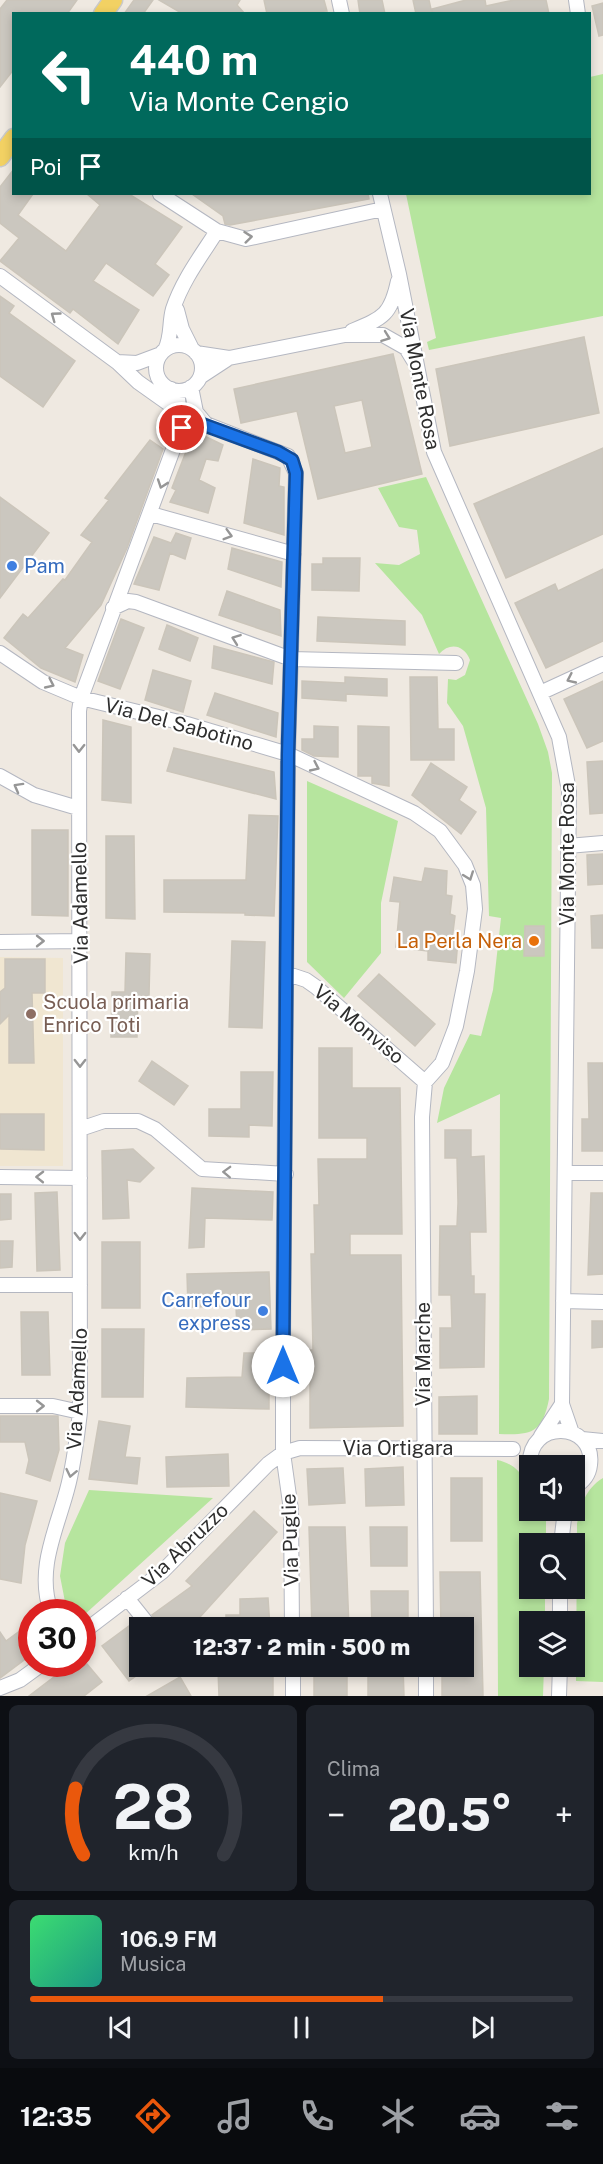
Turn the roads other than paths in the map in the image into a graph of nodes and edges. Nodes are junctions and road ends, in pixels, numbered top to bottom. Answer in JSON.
{"nodes":[{"id":1,"x":12,"y":141,"type":"edge"},
{"id":2,"x":0,"y":157,"type":"edge"},
{"id":3,"x":162,"y":195,"type":"edge"},
{"id":4,"x":380,"y":195,"type":"edge"},
{"id":5,"x":383,"y":209,"type":"junction"},
{"id":6,"x":217,"y":231,"type":"junction"},
{"id":7,"x":399,"y":274,"type":"junction"},
{"id":8,"x":0,"y":276,"type":"edge"},
{"id":9,"x":178,"y":298,"type":"junction"},
{"id":10,"x":345,"y":334,"type":"junction"},
{"id":11,"x":194,"y":351,"type":"junction"},
{"id":12,"x":163,"y":352,"type":"junction"},
{"id":13,"x":229,"y":358,"type":"junction"},
{"id":14,"x":117,"y":362,"type":"junction"},
{"id":15,"x":417,"y":365,"type":"junction"},
{"id":16,"x":158,"y":377,"type":"junction"},
{"id":17,"x":195,"y":382,"type":"junction"},
{"id":18,"x":171,"y":389,"type":"junction"},
{"id":19,"x":181,"y":424,"type":"junction"},
{"id":20,"x":206,"y":424,"type":"junction"},
{"id":21,"x":152,"y":514,"type":"junction"},
{"id":22,"x":294,"y":554,"type":"junction"},
{"id":23,"x":112,"y":608,"type":"junction"},
{"id":24,"x":0,"y":653,"type":"edge"},
{"id":25,"x":291,"y":659,"type":"junction"},
{"id":26,"x":456,"y":663,"type":"dead end"},
{"id":27,"x":603,"y":664,"type":"edge"},
{"id":28,"x":540,"y":693,"type":"junction"},
{"id":29,"x":81,"y":698,"type":"junction"},
{"id":30,"x":288,"y":754,"type":"junction"},
{"id":31,"x":0,"y":776,"type":"edge"},
{"id":32,"x":78,"y":808,"type":"junction"},
{"id":33,"x":603,"y":843,"type":"edge"},
{"id":34,"x":568,"y":846,"type":"junction"},
{"id":35,"x":81,"y":941,"type":"junction"},
{"id":36,"x":0,"y":942,"type":"edge"},
{"id":37,"x":288,"y":974,"type":"junction"},
{"id":38,"x":425,"y":1082,"type":"junction"},
{"id":39,"x":80,"y":1129,"type":"junction"},
{"id":40,"x":566,"y":1173,"type":"junction"},
{"id":41,"x":603,"y":1173,"type":"edge"},
{"id":42,"x":286,"y":1174,"type":"junction"},
{"id":43,"x":0,"y":1177,"type":"edge"},
{"id":44,"x":80,"y":1178,"type":"junction"},
{"id":45,"x":0,"y":1285,"type":"edge"},
{"id":46,"x":81,"y":1285,"type":"junction"},
{"id":47,"x":563,"y":1302,"type":"junction"},
{"id":48,"x":603,"y":1302,"type":"edge"},
{"id":49,"x":562,"y":1404,"type":"junction"},
{"id":50,"x":0,"y":1406,"type":"edge"},
{"id":51,"x":80,"y":1412,"type":"junction"},
{"id":52,"x":577,"y":1436,"type":"junction"},
{"id":53,"x":538,"y":1440,"type":"junction"},
{"id":54,"x":603,"y":1441,"type":"edge"},
{"id":55,"x":423,"y":1447,"type":"junction"},
{"id":56,"x":513,"y":1449,"type":"junction"},
{"id":57,"x":283,"y":1454,"type":"junction"},
{"id":58,"x":521,"y":1455,"type":"edge"},
{"id":59,"x":531,"y":1455,"type":"edge"},
{"id":60,"x":603,"y":1461,"type":"edge"},
{"id":61,"x":589,"y":1470,"type":"junction"},
{"id":62,"x":585,"y":1478,"type":"edge"},
{"id":63,"x":127,"y":1598,"type":"junction"},
{"id":64,"x":48,"y":1599,"type":"edge"},
{"id":65,"x":142,"y":1617,"type":"edge"},
{"id":66,"x":292,"y":1617,"type":"edge"},
{"id":67,"x":426,"y":1617,"type":"edge"},
{"id":68,"x":96,"y":1622,"type":"edge"},
{"id":69,"x":24,"y":1677,"type":"edge"},
{"id":70,"x":293,"y":1677,"type":"edge"},
{"id":71,"x":426,"y":1677,"type":"edge"},
{"id":72,"x":560,"y":1677,"type":"edge"},
{"id":73,"x":20,"y":1680,"type":"junction"},
{"id":74,"x":0,"y":1688,"type":"edge"},
{"id":75,"x":7,"y":1696,"type":"edge"},
{"id":76,"x":293,"y":1696,"type":"edge"},
{"id":77,"x":426,"y":1696,"type":"edge"},
{"id":78,"x":559,"y":1696,"type":"edge"}],
"edges":[{"from":1,"to":2,"type":"main road"},
{"from":3,"to":6,"type":"street"},
{"from":4,"to":5,"type":"street","name":"Via Monte Rosa"},
{"from":6,"to":5,"type":"street","one_way":true},
{"from":5,"to":7,"type":"street","name":"Via Monte Rosa"},
{"from":6,"to":9,"type":"street"},
{"from":7,"to":10,"type":"street"},
{"from":7,"to":15,"type":"street","name":"Via Monte Rosa"},
{"from":14,"to":8,"type":"street","one_way":true},
{"from":9,"to":11,"type":"street"},
{"from":9,"to":12,"type":"street"},
{"from":10,"to":13,"type":"street"},
{"from":10,"to":15,"type":"street","one_way":true},
{"from":11,"to":12,"type":"street"},
{"from":11,"to":13,"type":"street"},
{"from":11,"to":17,"type":"street"},
{"from":12,"to":14,"type":"street"},
{"from":12,"to":16,"type":"street"},
{"from":13,"to":17,"type":"street"},
{"from":14,"to":16,"type":"street"},
{"from":14,"to":19,"type":"street"},
{"from":15,"to":28,"type":"street","name":"Via Monte Rosa"},
{"from":16,"to":18,"type":"street"},
{"from":17,"to":18,"type":"street"},
{"from":17,"to":20,"type":"street"},
{"from":18,"to":19,"type":"street"},
{"from":19,"to":20,"type":"street"},
{"from":19,"to":21,"type":"street","name":"Via Adamello","one_way":true},
{"from":20,"to":22,"type":"street","name":"Via Puglie"},
{"from":21,"to":22,"type":"street","one_way":true},
{"from":21,"to":23,"type":"street","name":"Via Adamello"},
{"from":22,"to":25,"type":"street","name":"Via Puglie"},
{"from":25,"to":23,"type":"street","one_way":true},
{"from":23,"to":29,"type":"street","name":"Via Adamello"},
{"from":24,"to":29,"type":"street","name":"Via Del Sabotino","one_way":true},
{"from":25,"to":26,"type":"street"},
{"from":25,"to":30,"type":"street","name":"Via Puglie"},
{"from":27,"to":28,"type":"street","one_way":true},
{"from":28,"to":34,"type":"street","name":"Via Monte Rosa"},
{"from":29,"to":30,"type":"street","name":"Via Del Sabotino"},
{"from":29,"to":32,"type":"street","name":"Via Adamello","one_way":true},
{"from":30,"to":37,"type":"street","name":"Via Puglie"},
{"from":30,"to":38,"type":"street","name":"Via Del Sabotino","one_way":true},
{"from":32,"to":31,"type":"street","one_way":true},
{"from":32,"to":35,"type":"street","name":"Via Adamello"},
{"from":33,"to":34,"type":"street"},
{"from":34,"to":40,"type":"street","name":"Via Monte Rosa"},
{"from":36,"to":35,"type":"street","one_way":true},
{"from":35,"to":39,"type":"street","name":"Via Adamello","one_way":true},
{"from":37,"to":38,"type":"street","name":"Via Monviso"},
{"from":37,"to":42,"type":"street","name":"Via Puglie"},
{"from":38,"to":55,"type":"street","name":"Via Marche"},
{"from":42,"to":39,"type":"street","one_way":true},
{"from":39,"to":44,"type":"street","name":"Via Adamello"},
{"from":40,"to":41,"type":"street"},
{"from":40,"to":47,"type":"street","name":"Via Monte Rosa"},
{"from":42,"to":57,"type":"street","name":"Via Puglie"},
{"from":44,"to":43,"type":"street","one_way":true},
{"from":44,"to":46,"type":"street","name":"Via Adamello","one_way":true},
{"from":45,"to":46,"type":"street"},
{"from":46,"to":51,"type":"street","name":"Via Adamello"},
{"from":47,"to":48,"type":"street"},
{"from":47,"to":49,"type":"street","name":"Via Monte Rosa"},
{"from":49,"to":52,"type":"street","name":"Via Monte Rosa"},
{"from":49,"to":53,"type":"street"},
{"from":50,"to":51,"type":"street","one_way":true},
{"from":51,"to":64,"type":"street","name":"Via Adamello","one_way":true},
{"from":52,"to":53,"type":"street"},
{"from":52,"to":54,"type":"street"},
{"from":52,"to":61,"type":"street","name":"Via Monte Rosa"},
{"from":53,"to":56,"type":"street","name":"Via Ortigara"},
{"from":53,"to":59,"type":"street"},
{"from":55,"to":56,"type":"street","name":"Via Ortigara"},
{"from":55,"to":57,"type":"street","name":"Via Ortigara"},
{"from":55,"to":67,"type":"street","name":"Via Marche"},
{"from":56,"to":58,"type":"street"},
{"from":57,"to":63,"type":"street","name":"Via Abruzzo"},
{"from":57,"to":66,"type":"street","name":"Via Puglie"},
{"from":60,"to":61,"type":"street"},
{"from":61,"to":62,"type":"street"},
{"from":63,"to":65,"type":"street"},
{"from":63,"to":68,"type":"street","name":"Via Abruzzo"},
{"from":69,"to":73,"type":"street"},
{"from":70,"to":76,"type":"street"},
{"from":71,"to":77,"type":"street"},
{"from":72,"to":78,"type":"street"},
{"from":73,"to":74,"type":"street"},
{"from":73,"to":75,"type":"street"}]}
